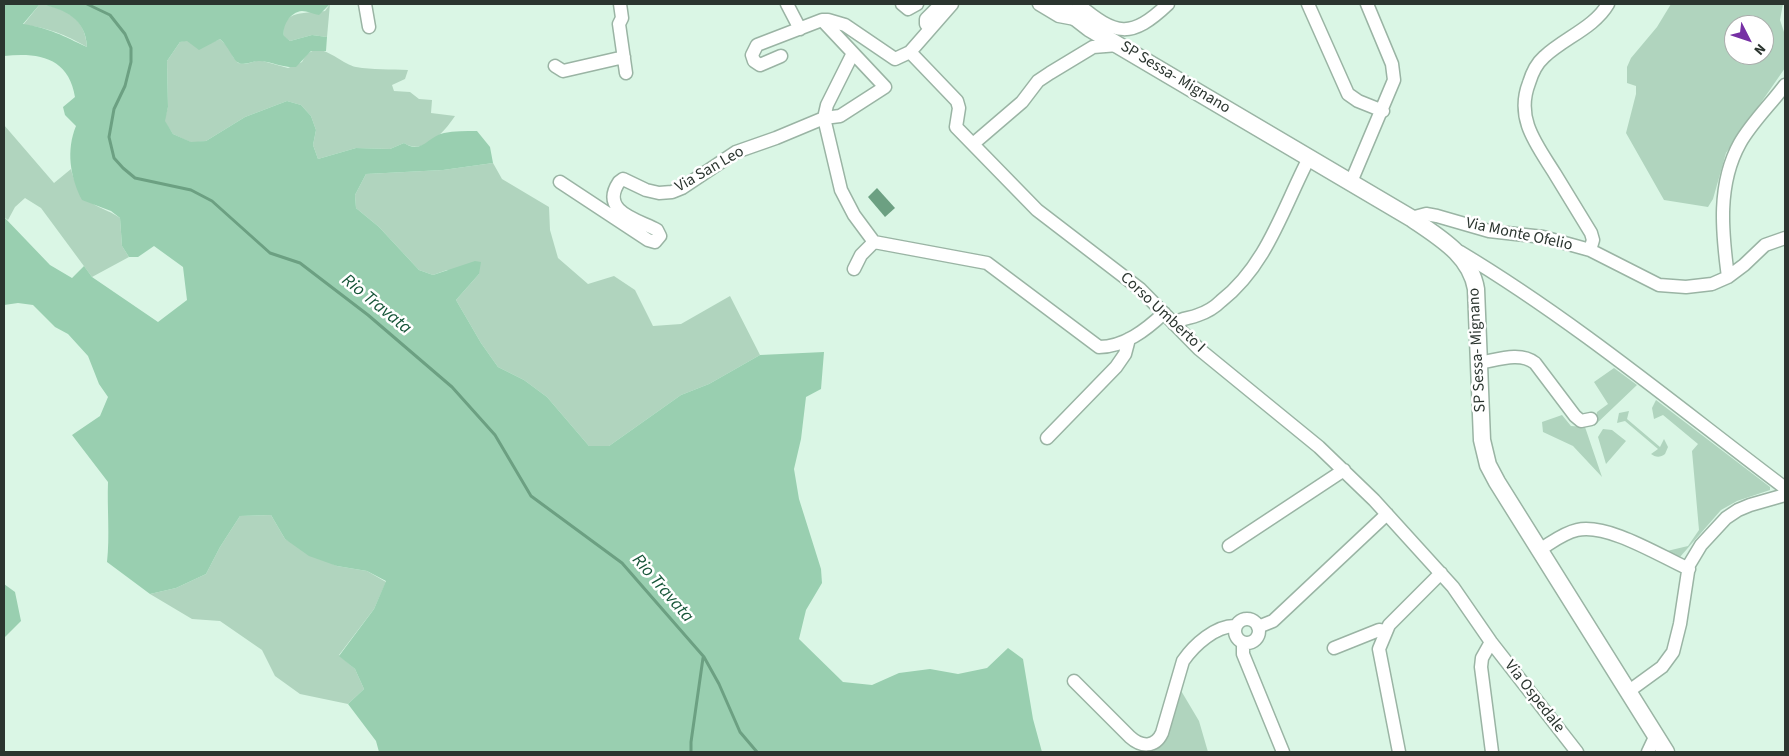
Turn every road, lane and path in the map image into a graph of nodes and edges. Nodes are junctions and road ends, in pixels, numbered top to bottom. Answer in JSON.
{"nodes":[{"id":1,"x":365,"y":4,"type":"edge"},
{"id":2,"x":620,"y":4,"type":"edge"},
{"id":3,"x":787,"y":4,"type":"edge"},
{"id":4,"x":902,"y":4,"type":"edge"},
{"id":5,"x":918,"y":4,"type":"edge"},
{"id":6,"x":941,"y":4,"type":"edge"},
{"id":7,"x":952,"y":4,"type":"edge"},
{"id":8,"x":1039,"y":4,"type":"edge"},
{"id":9,"x":1058,"y":4,"type":"edge"},
{"id":10,"x":1168,"y":4,"type":"edge"},
{"id":11,"x":1308,"y":4,"type":"edge"},
{"id":12,"x":1367,"y":4,"type":"edge"},
{"id":13,"x":1608,"y":4,"type":"edge"},
{"id":14,"x":1076,"y":11,"type":"edge"},
{"id":15,"x":822,"y":20,"type":"junction"},
{"id":16,"x":369,"y":27,"type":"dead end"},
{"id":17,"x":800,"y":29,"type":"junction"},
{"id":18,"x":930,"y":29,"type":"junction"},
{"id":19,"x":1121,"y":46,"type":"junction"},
{"id":20,"x":910,"y":52,"type":"junction"},
{"id":21,"x":854,"y":53,"type":"junction"},
{"id":22,"x":781,"y":56,"type":"dead end"},
{"id":23,"x":624,"y":57,"type":"junction"},
{"id":24,"x":555,"y":66,"type":"dead end"},
{"id":25,"x":626,"y":72,"type":"dead end"},
{"id":26,"x":1785,"y":86,"type":"edge"},
{"id":27,"x":1383,"y":111,"type":"junction"},
{"id":28,"x":824,"y":118,"type":"junction"},
{"id":29,"x":973,"y":144,"type":"junction"},
{"id":30,"x":1309,"y":158,"type":"junction"},
{"id":31,"x":560,"y":182,"type":"dead end"},
{"id":32,"x":1351,"y":182,"type":"junction"},
{"id":33,"x":1411,"y":218,"type":"junction"},
{"id":34,"x":1785,"y":238,"type":"edge"},
{"id":35,"x":874,"y":242,"type":"junction"},
{"id":36,"x":1454,"y":249,"type":"junction"},
{"id":37,"x":1590,"y":250,"type":"junction"},
{"id":38,"x":854,"y":269,"type":"dead end"},
{"id":39,"x":1728,"y":277,"type":"junction"},
{"id":40,"x":1164,"y":313,"type":"junction"},
{"id":41,"x":1174,"y":324,"type":"junction"},
{"id":42,"x":1129,"y":339,"type":"junction"},
{"id":43,"x":1478,"y":363,"type":"junction"},
{"id":44,"x":1591,"y":419,"type":"dead end"},
{"id":45,"x":1047,"y":438,"type":"dead end"},
{"id":46,"x":1344,"y":470,"type":"junction"},
{"id":47,"x":1785,"y":488,"type":"edge"},
{"id":48,"x":1785,"y":495,"type":"edge"},
{"id":49,"x":1387,"y":514,"type":"junction"},
{"id":50,"x":1229,"y":546,"type":"dead end"},
{"id":51,"x":1539,"y":550,"type":"junction"},
{"id":52,"x":1689,"y":569,"type":"junction"},
{"id":53,"x":1441,"y":573,"type":"junction"},
{"id":54,"x":1236,"y":626,"type":"junction"},
{"id":55,"x":1258,"y":627,"type":"junction"},
{"id":56,"x":1386,"y":631,"type":"junction"},
{"id":57,"x":1491,"y":642,"type":"junction"},
{"id":58,"x":1243,"y":643,"type":"junction"},
{"id":59,"x":1334,"y":648,"type":"dead end"},
{"id":60,"x":1074,"y":681,"type":"dead end"},
{"id":61,"x":1629,"y":691,"type":"junction"},
{"id":62,"x":1656,"y":735,"type":"junction"},
{"id":63,"x":1283,"y":752,"type":"edge"},
{"id":64,"x":1399,"y":752,"type":"edge"},
{"id":65,"x":1492,"y":752,"type":"edge"},
{"id":66,"x":1577,"y":752,"type":"edge"},
{"id":67,"x":1648,"y":752,"type":"edge"},
{"id":68,"x":1666,"y":752,"type":"edge"}],
"edges":[{"from":1,"to":16,"type":"street"},
{"from":2,"to":23,"type":"street"},
{"from":3,"to":17,"type":"street"},
{"from":4,"to":5,"type":"street"},
{"from":6,"to":18,"type":"street"},
{"from":7,"to":18,"type":"street"},
{"from":8,"to":14,"type":"street"},
{"from":9,"to":14,"type":"street","name":"SP Sessa- Mignano"},
{"from":10,"to":14,"type":"street"},
{"from":11,"to":27,"type":"street"},
{"from":12,"to":27,"type":"street"},
{"from":13,"to":37,"type":"street"},
{"from":14,"to":19,"type":"street","name":"SP Sessa- Mignano"},
{"from":15,"to":17,"type":"street"},
{"from":15,"to":20,"type":"street"},
{"from":15,"to":21,"type":"street"},
{"from":17,"to":22,"type":"street"},
{"from":18,"to":20,"type":"street"},
{"from":19,"to":29,"type":"street"},
{"from":19,"to":30,"type":"street","name":"SP Sessa- Mignano"},
{"from":20,"to":29,"type":"street","name":"Corso Umberto I"},
{"from":21,"to":28,"type":"street"},
{"from":21,"to":28,"type":"street","name":"Via San Leo"},
{"from":23,"to":24,"type":"street"},
{"from":23,"to":25,"type":"street"},
{"from":26,"to":39,"type":"street"},
{"from":27,"to":32,"type":"street"},
{"from":28,"to":31,"type":"street","name":"Via San Leo"},
{"from":28,"to":35,"type":"street"},
{"from":29,"to":40,"type":"street","name":"Corso Umberto I"},
{"from":30,"to":32,"type":"street","name":"SP Sessa- Mignano"},
{"from":30,"to":41,"type":"street"},
{"from":32,"to":33,"type":"street","name":"SP Sessa- Mignano"},
{"from":33,"to":36,"type":"street","name":"SP Sessa- Mignano"},
{"from":33,"to":37,"type":"street","name":"Via Monte Ofelio"},
{"from":34,"to":39,"type":"street","name":"Via Monte Ofelio"},
{"from":35,"to":38,"type":"street"},
{"from":35,"to":42,"type":"street"},
{"from":36,"to":43,"type":"street","name":"SP Sessa- Mignano"},
{"from":36,"to":47,"type":"street"},
{"from":37,"to":39,"type":"street","name":"Via Monte Ofelio"},
{"from":40,"to":41,"type":"street","name":"Corso Umberto I"},
{"from":40,"to":42,"type":"street"},
{"from":41,"to":46,"type":"street","name":"Corso Umberto I"},
{"from":42,"to":45,"type":"street"},
{"from":43,"to":44,"type":"street"},
{"from":43,"to":51,"type":"street","name":"SP Sessa- Mignano"},
{"from":46,"to":49,"type":"street","name":"Corso Umberto I"},
{"from":46,"to":50,"type":"street"},
{"from":48,"to":52,"type":"street"},
{"from":49,"to":53,"type":"street","name":"Corso Umberto I"},
{"from":49,"to":55,"type":"street"},
{"from":51,"to":52,"type":"street"},
{"from":51,"to":61,"type":"street","name":"SP Sessa- Mignano"},
{"from":52,"to":61,"type":"street"},
{"from":53,"to":56,"type":"street"},
{"from":53,"to":57,"type":"street","name":"Corso Umberto I"},
{"from":54,"to":55,"type":"street"},
{"from":54,"to":58,"type":"street"},
{"from":54,"to":60,"type":"street"},
{"from":55,"to":58,"type":"street"},
{"from":56,"to":59,"type":"street"},
{"from":56,"to":64,"type":"street"},
{"from":57,"to":65,"type":"street"},
{"from":57,"to":66,"type":"street","name":"Via Ospedale"},
{"from":58,"to":63,"type":"street"},
{"from":61,"to":62,"type":"street","name":"SP Sessa- Mignano"},
{"from":62,"to":67,"type":"street"},
{"from":62,"to":68,"type":"street","name":"SP Sessa- Mignano"}]}
